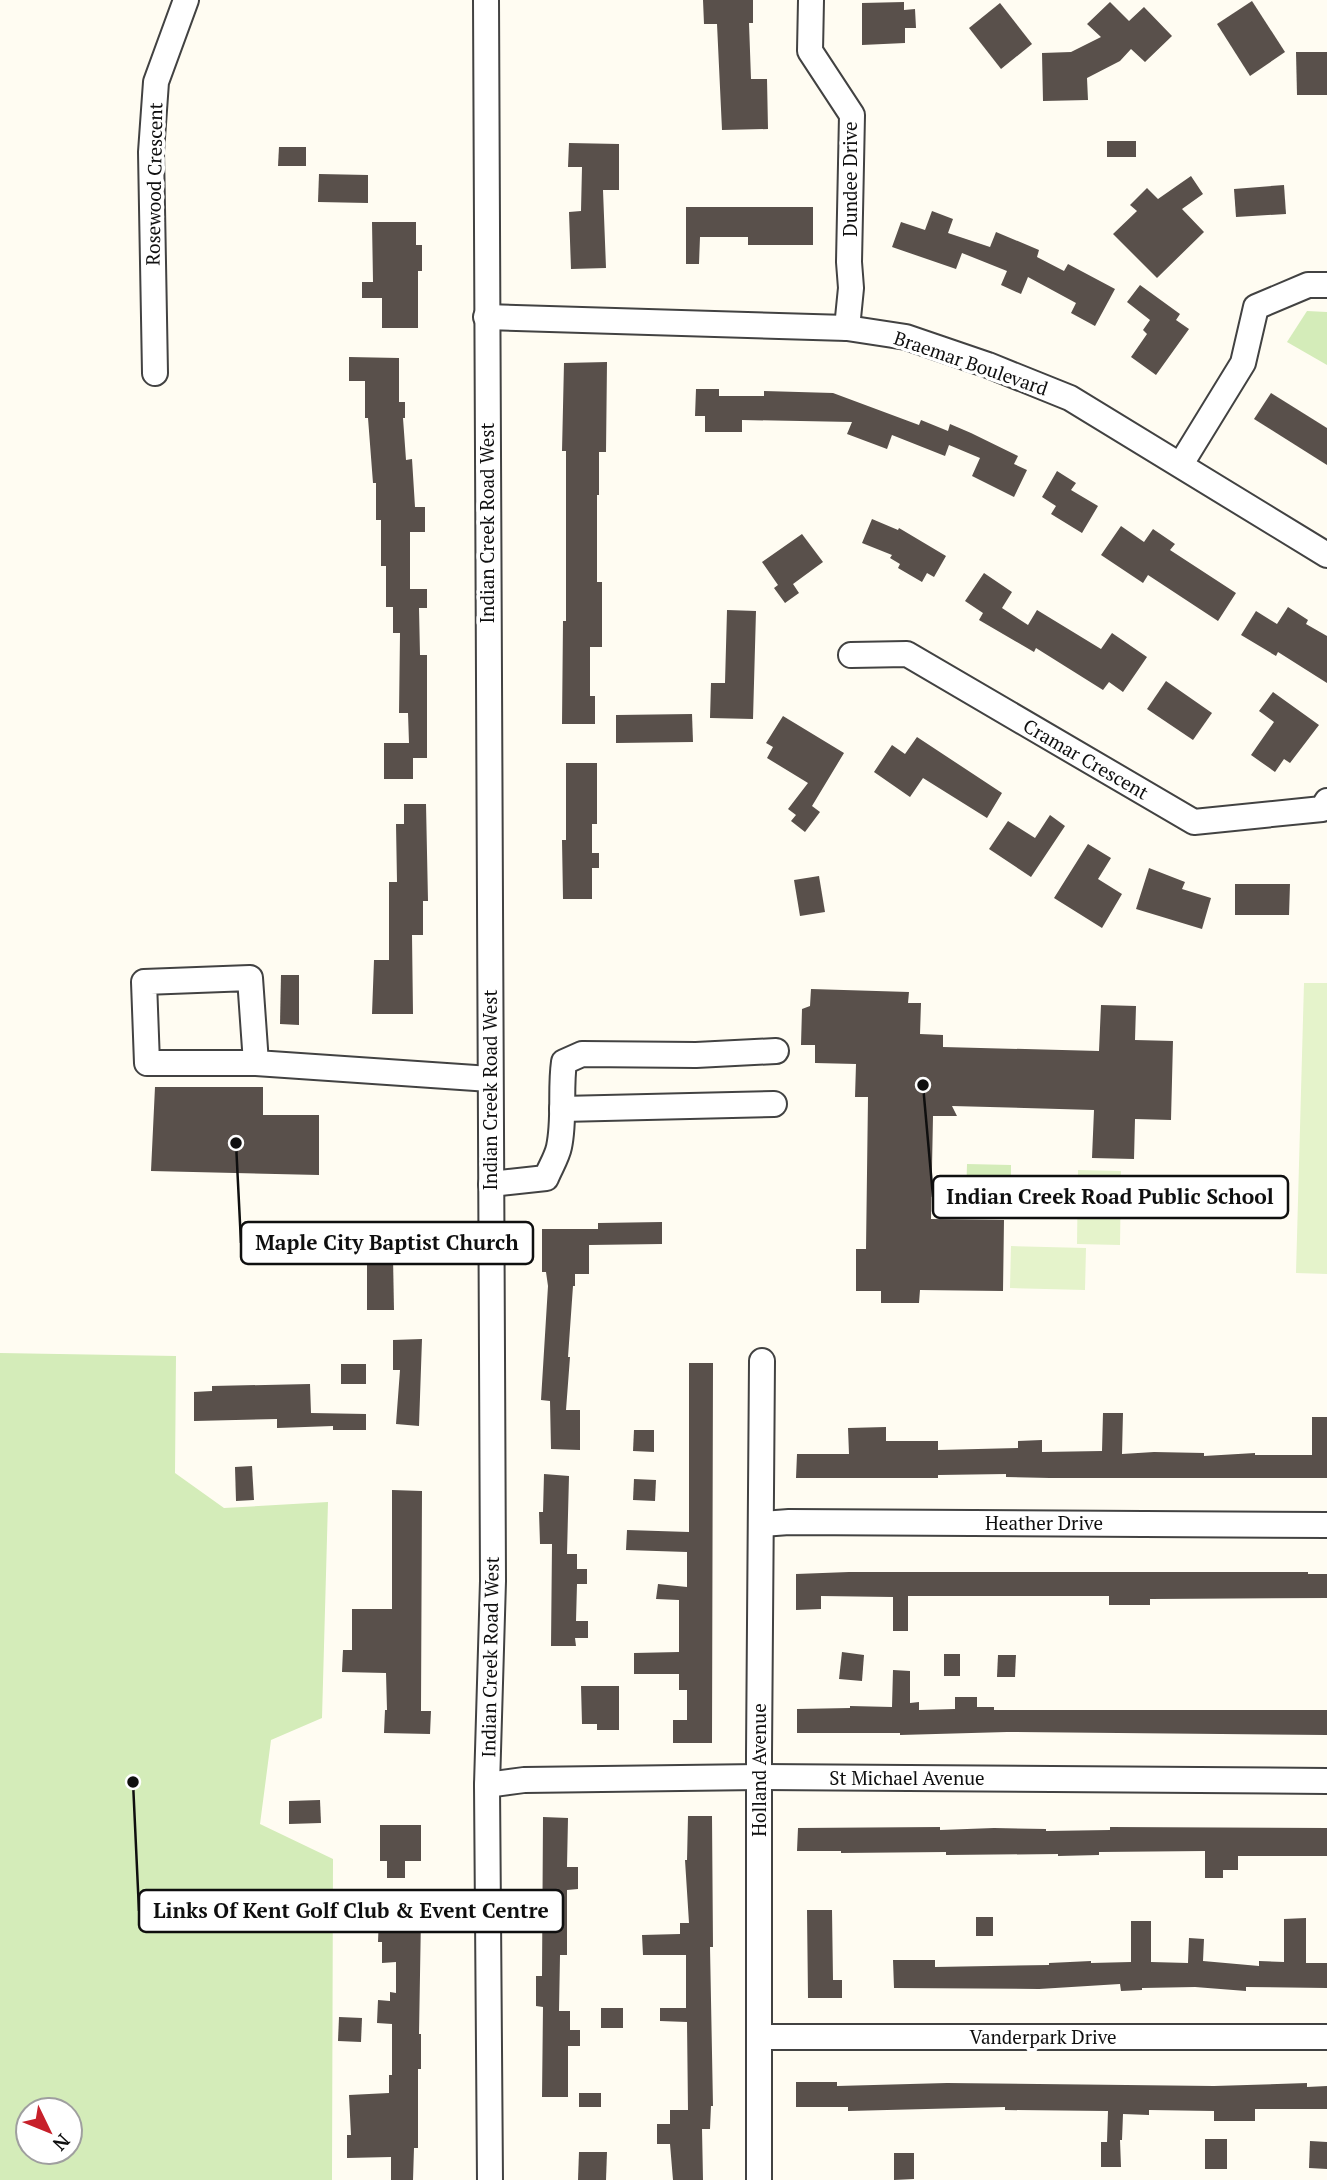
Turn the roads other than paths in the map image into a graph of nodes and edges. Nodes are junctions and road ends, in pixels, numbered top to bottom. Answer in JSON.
{"nodes":[{"id":1,"x":186,"y":0,"type":"edge"},
{"id":2,"x":486,"y":0,"type":"edge"},
{"id":3,"x":811,"y":0,"type":"edge"},
{"id":4,"x":1327,"y":285,"type":"edge"},
{"id":5,"x":486,"y":317,"type":"junction"},
{"id":6,"x":847,"y":328,"type":"junction"},
{"id":7,"x":155,"y":373,"type":"dead end"},
{"id":8,"x":1181,"y":464,"type":"junction"},
{"id":9,"x":1327,"y":555,"type":"edge"},
{"id":10,"x":851,"y":655,"type":"dead end"},
{"id":11,"x":1327,"y":801,"type":"edge"},
{"id":12,"x":776,"y":1051,"type":"dead end"},
{"id":13,"x":256,"y":1063,"type":"junction"},
{"id":14,"x":490,"y":1080,"type":"junction"},
{"id":15,"x":774,"y":1104,"type":"dead end"},
{"id":16,"x":562,"y":1109,"type":"junction"},
{"id":17,"x":491,"y":1184,"type":"junction"},
{"id":18,"x":762,"y":1361,"type":"dead end"},
{"id":19,"x":762,"y":1524,"type":"junction"},
{"id":20,"x":1327,"y":1525,"type":"edge"},
{"id":21,"x":759,"y":1777,"type":"junction"},
{"id":22,"x":1327,"y":1781,"type":"edge"},
{"id":23,"x":487,"y":1785,"type":"junction"},
{"id":24,"x":760,"y":2037,"type":"junction"},
{"id":25,"x":1327,"y":2037,"type":"edge"},
{"id":26,"x":490,"y":2180,"type":"edge"},
{"id":27,"x":759,"y":2180,"type":"edge"}],
"edges":[{"from":1,"to":7,"type":"street","name":"Rosewood Crescent"},
{"from":2,"to":5,"type":"street","name":"Indian Creek Road West"},
{"from":3,"to":6,"type":"street","name":"Dundee Drive"},
{"from":4,"to":8,"type":"street"},
{"from":5,"to":6,"type":"street","name":"Braemar Boulevard"},
{"from":5,"to":14,"type":"street","name":"Indian Creek Road West"},
{"from":6,"to":8,"type":"street","name":"Braemar Boulevard"},
{"from":8,"to":9,"type":"street","name":"Braemar Boulevard"},
{"from":10,"to":11,"type":"street","name":"Cramar Crescent"},
{"from":12,"to":16,"type":"street"},
{"from":13,"to":13,"type":"street"},
{"from":13,"to":14,"type":"street"},
{"from":14,"to":17,"type":"street","name":"Indian Creek Road West"},
{"from":15,"to":16,"type":"street"},
{"from":16,"to":17,"type":"street"},
{"from":17,"to":23,"type":"street","name":"Indian Creek Road West"},
{"from":18,"to":19,"type":"street","name":"Holland Avenue"},
{"from":19,"to":20,"type":"street","name":"Heather Drive"},
{"from":19,"to":21,"type":"street","name":"Holland Avenue"},
{"from":21,"to":22,"type":"street","name":"St Michael Avenue"},
{"from":21,"to":23,"type":"street","name":"St Michael Avenue"},
{"from":21,"to":24,"type":"street","name":"Holland Avenue"},
{"from":23,"to":26,"type":"street","name":"Indian Creek Road West"},
{"from":24,"to":25,"type":"street","name":"Vanderpark Drive"},
{"from":24,"to":27,"type":"street","name":"Holland Avenue"}]}
